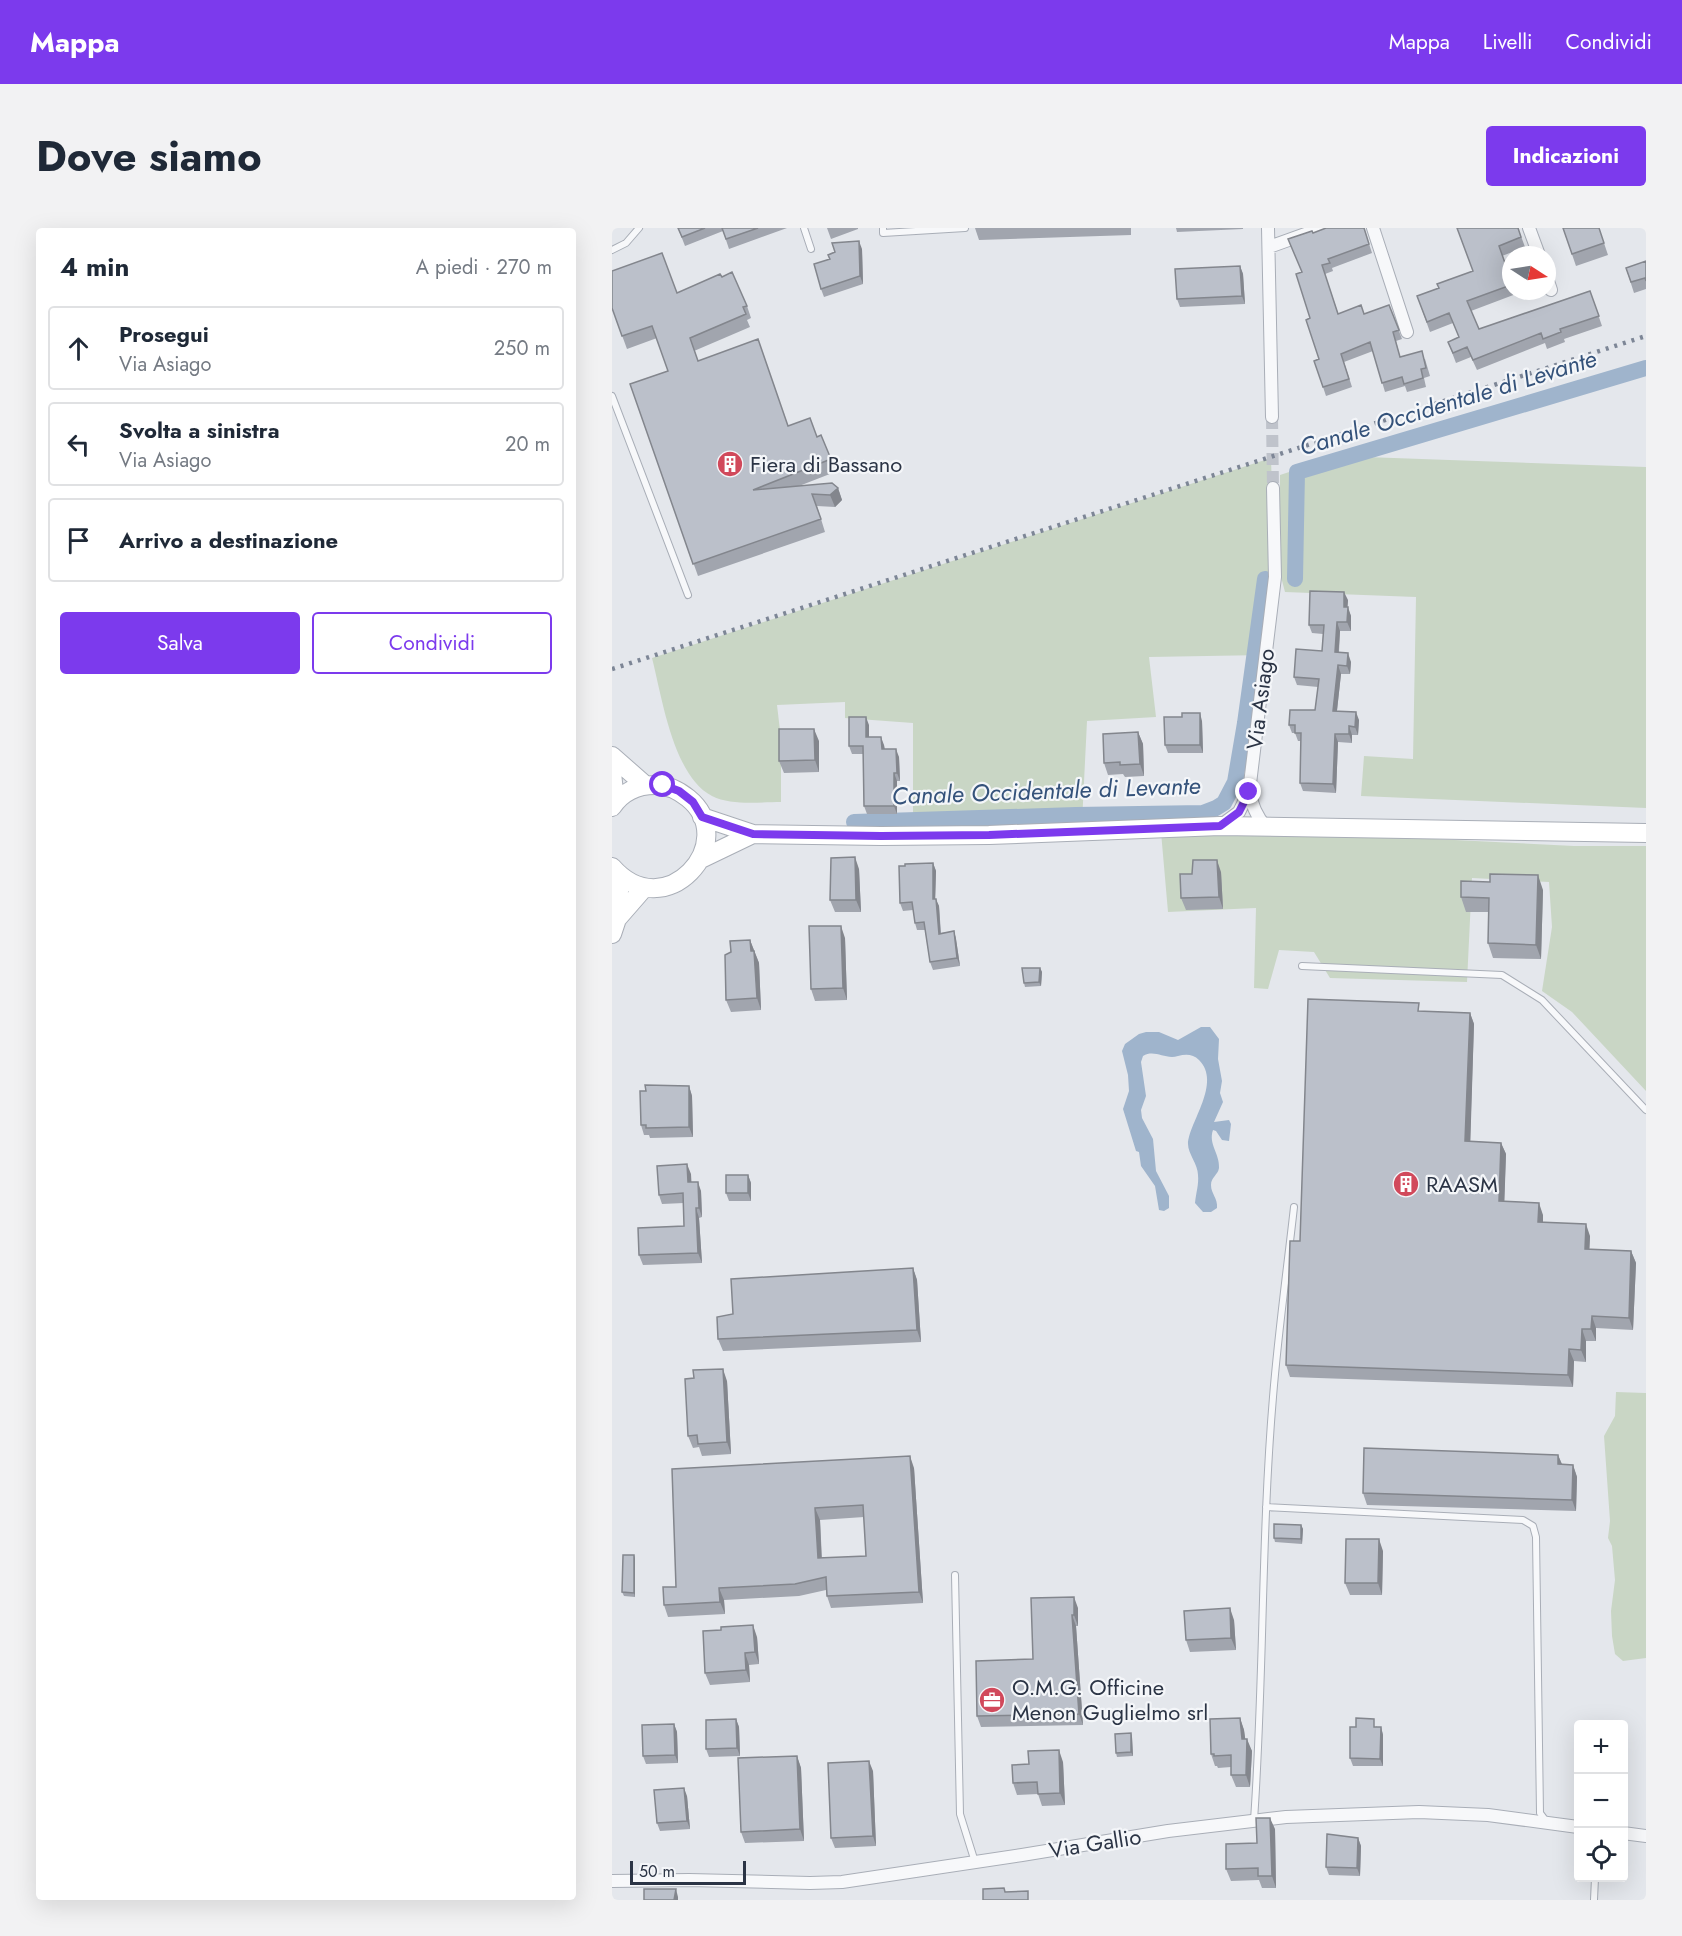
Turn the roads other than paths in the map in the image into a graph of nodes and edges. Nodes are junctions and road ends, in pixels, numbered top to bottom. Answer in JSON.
{"nodes":[{"id":1,"x":639,"y":228,"type":"edge"},
{"id":2,"x":804,"y":228,"type":"edge"},
{"id":3,"x":883,"y":228,"type":"edge"},
{"id":4,"x":965,"y":228,"type":"edge"},
{"id":5,"x":1268,"y":228,"type":"edge"},
{"id":6,"x":1322,"y":228,"type":"edge"},
{"id":7,"x":1373,"y":228,"type":"edge"},
{"id":8,"x":1528,"y":228,"type":"edge"},
{"id":9,"x":923,"y":230,"type":"edge"},
{"id":10,"x":1535,"y":246,"type":"edge"},
{"id":11,"x":1269,"y":247,"type":"junction"},
{"id":12,"x":811,"y":249,"type":"dead end"},
{"id":13,"x":612,"y":250,"type":"edge"},
{"id":14,"x":1407,"y":332,"type":"dead end"},
{"id":15,"x":612,"y":396,"type":"edge"},
{"id":16,"x":1272,"y":417,"type":"tunnel mouth"},
{"id":17,"x":1273,"y":488,"type":"tunnel mouth"},
{"id":18,"x":688,"y":596,"type":"dead end"},
{"id":19,"x":612,"y":756,"type":"edge"},
{"id":20,"x":612,"y":773,"type":"edge"},
{"id":21,"x":645,"y":785,"type":"junction"},
{"id":22,"x":1249,"y":792,"type":"junction"},
{"id":23,"x":614,"y":804,"type":"edge"},
{"id":24,"x":702,"y":817,"type":"junction"},
{"id":25,"x":1220,"y":826,"type":"junction"},
{"id":26,"x":1266,"y":827,"type":"junction"},
{"id":27,"x":1646,"y":833,"type":"edge"},
{"id":28,"x":753,"y":834,"type":"junction"},
{"id":29,"x":701,"y":859,"type":"junction"},
{"id":30,"x":616,"y":872,"type":"edge"},
{"id":31,"x":644,"y":888,"type":"junction"},
{"id":32,"x":614,"y":927,"type":"edge"},
{"id":33,"x":1302,"y":966,"type":"dead end"},
{"id":34,"x":1646,"y":1110,"type":"edge"},
{"id":35,"x":1294,"y":1207,"type":"dead end"},
{"id":36,"x":1266,"y":1507,"type":"junction"},
{"id":37,"x":956,"y":1575,"type":"dead end"},
{"id":38,"x":1254,"y":1820,"type":"junction"},
{"id":39,"x":1547,"y":1823,"type":"junction"},
{"id":40,"x":1574,"y":1826,"type":"edge"},
{"id":41,"x":1628,"y":1834,"type":"edge"},
{"id":42,"x":1646,"y":1836,"type":"edge"},
{"id":43,"x":975,"y":1862,"type":"junction"},
{"id":44,"x":612,"y":1881,"type":"edge"},
{"id":45,"x":1595,"y":1882,"type":"edge"},
{"id":46,"x":1594,"y":1900,"type":"edge"}],
"edges":[{"from":1,"to":13,"type":"lane"},
{"from":2,"to":12,"type":"lane"},
{"from":3,"to":9,"type":"lane"},
{"from":4,"to":9,"type":"lane"},
{"from":5,"to":11,"type":"street"},
{"from":6,"to":11,"type":"street"},
{"from":7,"to":14,"type":"street"},
{"from":8,"to":10,"type":"street"},
{"from":11,"to":16,"type":"street"},
{"from":15,"to":18,"type":"lane"},
{"from":17,"to":22,"type":"street","name":"Via Asiago"},
{"from":19,"to":21,"type":"main road"},
{"from":20,"to":23,"type":"main road"},
{"from":21,"to":23,"type":"main road"},
{"from":21,"to":24,"type":"main road"},
{"from":22,"to":25,"type":"street","name":"Via Asiago"},
{"from":22,"to":26,"type":"street"},
{"from":24,"to":28,"type":"main road"},
{"from":24,"to":29,"type":"main road"},
{"from":25,"to":26,"type":"main road"},
{"from":25,"to":28,"type":"main road"},
{"from":26,"to":27,"type":"main road"},
{"from":28,"to":29,"type":"main road"},
{"from":29,"to":31,"type":"main road"},
{"from":30,"to":31,"type":"main road"},
{"from":30,"to":32,"type":"main road"},
{"from":31,"to":32,"type":"main road"},
{"from":33,"to":34,"type":"lane"},
{"from":35,"to":36,"type":"lane"},
{"from":36,"to":38,"type":"lane"},
{"from":36,"to":39,"type":"lane"},
{"from":37,"to":43,"type":"lane"},
{"from":38,"to":39,"type":"street","name":"Via Gallio"},
{"from":38,"to":43,"type":"street","name":"Via Gallio"},
{"from":39,"to":40,"type":"street","name":"Via Gallio"},
{"from":41,"to":42,"type":"street"},
{"from":43,"to":44,"type":"street","name":"Via Gallio"},
{"from":45,"to":46,"type":"lane"}]}
